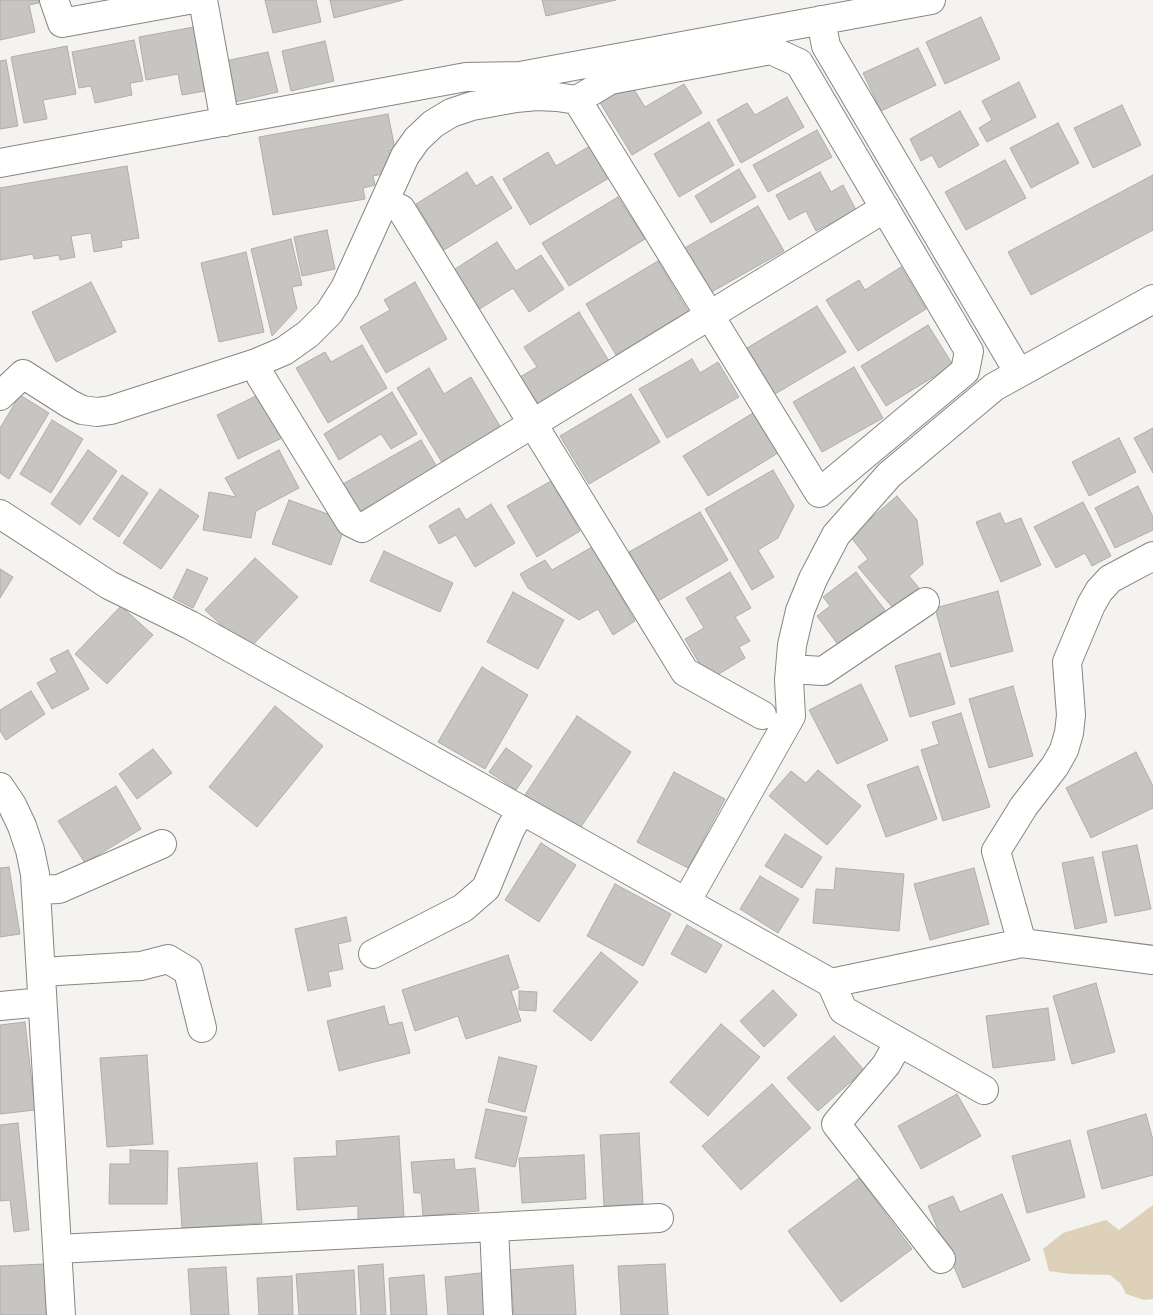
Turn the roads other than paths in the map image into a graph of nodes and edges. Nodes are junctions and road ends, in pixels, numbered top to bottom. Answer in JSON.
{"nodes":[{"id":1,"x":54,"y":0,"type":"edge"},
{"id":2,"x":188,"y":0,"type":"edge"},
{"id":3,"x":203,"y":0,"type":"edge"},
{"id":4,"x":931,"y":0,"type":"edge"},
{"id":5,"x":821,"y":20,"type":"junction"},
{"id":6,"x":466,"y":77,"type":"junction"},
{"id":7,"x":577,"y":100,"type":"junction"},
{"id":8,"x":472,"y":106,"type":"junction"},
{"id":9,"x":225,"y":122,"type":"junction"},
{"id":10,"x":0,"y":163,"type":"edge"},
{"id":11,"x":384,"y":202,"type":"junction"},
{"id":12,"x":884,"y":208,"type":"junction"},
{"id":13,"x":1153,"y":299,"type":"edge"},
{"id":14,"x":710,"y":316,"type":"junction"},
{"id":15,"x":256,"y":363,"type":"junction"},
{"id":16,"x":1019,"y":373,"type":"junction"},
{"id":17,"x":0,"y":396,"type":"edge"},
{"id":18,"x":532,"y":423,"type":"junction"},
{"id":19,"x":0,"y":514,"type":"edge"},
{"id":20,"x":1153,"y":556,"type":"edge"},
{"id":21,"x":925,"y":602,"type":"dead end"},
{"id":22,"x":790,"y":669,"type":"junction"},
{"id":23,"x":762,"y":715,"type":"dead end"},
{"id":24,"x":0,"y":787,"type":"edge"},
{"id":25,"x":521,"y":810,"type":"junction"},
{"id":26,"x":162,"y":844,"type":"dead end"},
{"id":27,"x":36,"y":890,"type":"junction"},
{"id":28,"x":686,"y":902,"type":"junction"},
{"id":29,"x":1022,"y":943,"type":"junction"},
{"id":30,"x":374,"y":954,"type":"dead end"},
{"id":31,"x":1153,"y":960,"type":"edge"},
{"id":32,"x":41,"y":972,"type":"junction"},
{"id":33,"x":832,"y":983,"type":"junction"},
{"id":34,"x":42,"y":1002,"type":"junction"},
{"id":35,"x":0,"y":1006,"type":"edge"},
{"id":36,"x":202,"y":1028,"type":"dead end"},
{"id":37,"x":900,"y":1042,"type":"junction"},
{"id":38,"x":984,"y":1090,"type":"dead end"},
{"id":39,"x":659,"y":1218,"type":"dead end"},
{"id":40,"x":494,"y":1227,"type":"junction"},
{"id":41,"x":57,"y":1249,"type":"junction"},
{"id":42,"x":941,"y":1259,"type":"dead end"},
{"id":43,"x":61,"y":1315,"type":"edge"},
{"id":44,"x":498,"y":1315,"type":"edge"}],
"edges":[{"from":1,"to":2,"type":"street"},
{"from":3,"to":9,"type":"street"},
{"from":4,"to":5,"type":"street"},
{"from":5,"to":6,"type":"street"},
{"from":5,"to":16,"type":"street"},
{"from":6,"to":8,"type":"street"},
{"from":6,"to":9,"type":"street"},
{"from":7,"to":8,"type":"street"},
{"from":7,"to":12,"type":"street"},
{"from":7,"to":14,"type":"street"},
{"from":8,"to":11,"type":"street"},
{"from":9,"to":10,"type":"street"},
{"from":11,"to":15,"type":"street"},
{"from":11,"to":18,"type":"street"},
{"from":12,"to":14,"type":"street"},
{"from":12,"to":14,"type":"street"},
{"from":13,"to":16,"type":"street"},
{"from":14,"to":18,"type":"street"},
{"from":15,"to":17,"type":"street"},
{"from":15,"to":18,"type":"street"},
{"from":16,"to":22,"type":"street"},
{"from":18,"to":23,"type":"street"},
{"from":19,"to":25,"type":"street"},
{"from":20,"to":29,"type":"street"},
{"from":21,"to":22,"type":"street"},
{"from":22,"to":28,"type":"street"},
{"from":24,"to":27,"type":"street"},
{"from":25,"to":28,"type":"street"},
{"from":25,"to":30,"type":"street"},
{"from":26,"to":27,"type":"street"},
{"from":27,"to":32,"type":"street"},
{"from":28,"to":33,"type":"street"},
{"from":29,"to":31,"type":"street"},
{"from":29,"to":33,"type":"street"},
{"from":32,"to":34,"type":"street"},
{"from":32,"to":36,"type":"street"},
{"from":33,"to":37,"type":"street"},
{"from":34,"to":35,"type":"street"},
{"from":34,"to":41,"type":"street"},
{"from":37,"to":38,"type":"street"},
{"from":37,"to":42,"type":"street"},
{"from":39,"to":40,"type":"street"},
{"from":40,"to":41,"type":"street"},
{"from":40,"to":44,"type":"street"},
{"from":41,"to":43,"type":"street"}]}
